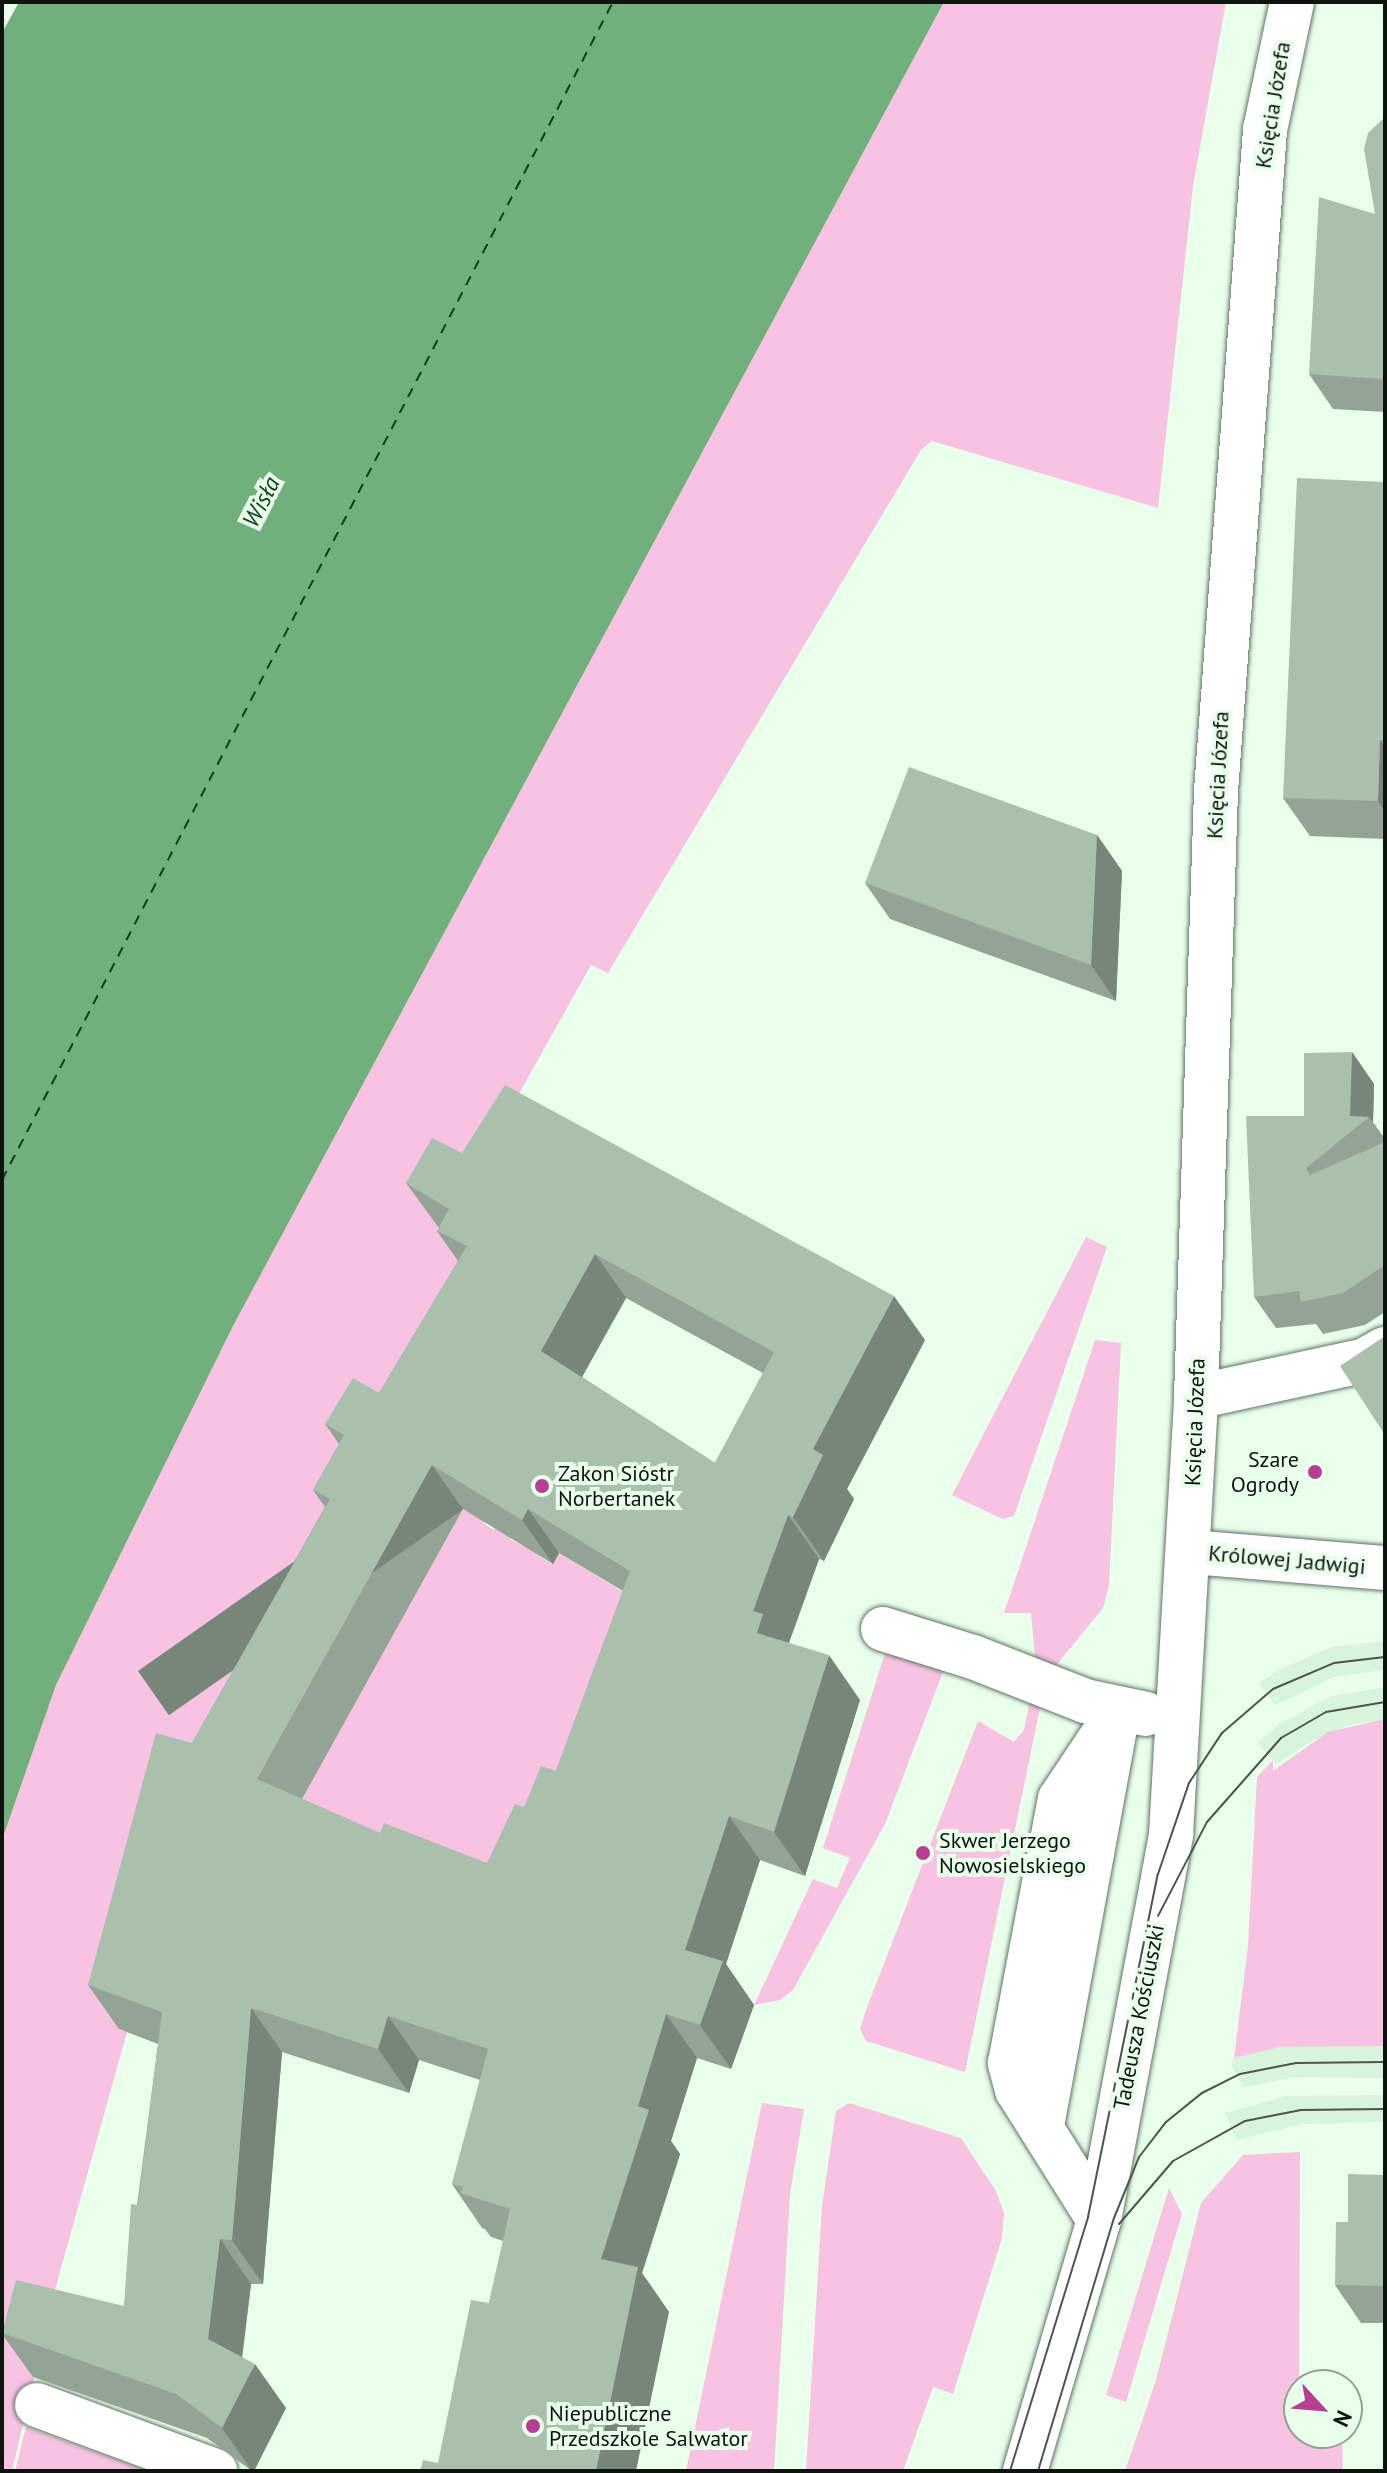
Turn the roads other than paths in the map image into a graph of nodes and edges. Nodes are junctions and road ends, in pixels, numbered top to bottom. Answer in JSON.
{"nodes":[{"id":1,"x":1292,"y":2,"type":"edge"},
{"id":2,"x":1385,"y":1349,"type":"edge"},
{"id":3,"x":1196,"y":1397,"type":"junction"},
{"id":4,"x":1190,"y":1552,"type":"junction"},
{"id":5,"x":1385,"y":1568,"type":"edge"},
{"id":6,"x":883,"y":1629,"type":"dead end"},
{"id":7,"x":1118,"y":1712,"type":"junction"},
{"id":8,"x":1180,"y":1717,"type":"junction"},
{"id":9,"x":1099,"y":2220,"type":"junction"},
{"id":10,"x":37,"y":2405,"type":"dead end"},
{"id":11,"x":215,"y":2471,"type":"edge"},
{"id":12,"x":1025,"y":2471,"type":"edge"}],
"edges":[{"from":1,"to":3,"type":"street","name":"Księcia Józefa"},
{"from":2,"to":3,"type":"street"},
{"from":3,"to":4,"type":"street","name":"Księcia Józefa"},
{"from":4,"to":5,"type":"street","name":"Królowej Jadwigi"},
{"from":4,"to":8,"type":"street","name":"Tadeusza Kościuszki"},
{"from":6,"to":7,"type":"street"},
{"from":7,"to":8,"type":"street"},
{"from":7,"to":9,"type":"street"},
{"from":8,"to":9,"type":"street","name":"Tadeusza Kościuszki"},
{"from":9,"to":12,"type":"street","name":"Tadeusza Kościuszki"},
{"from":10,"to":11,"type":"street"}]}
